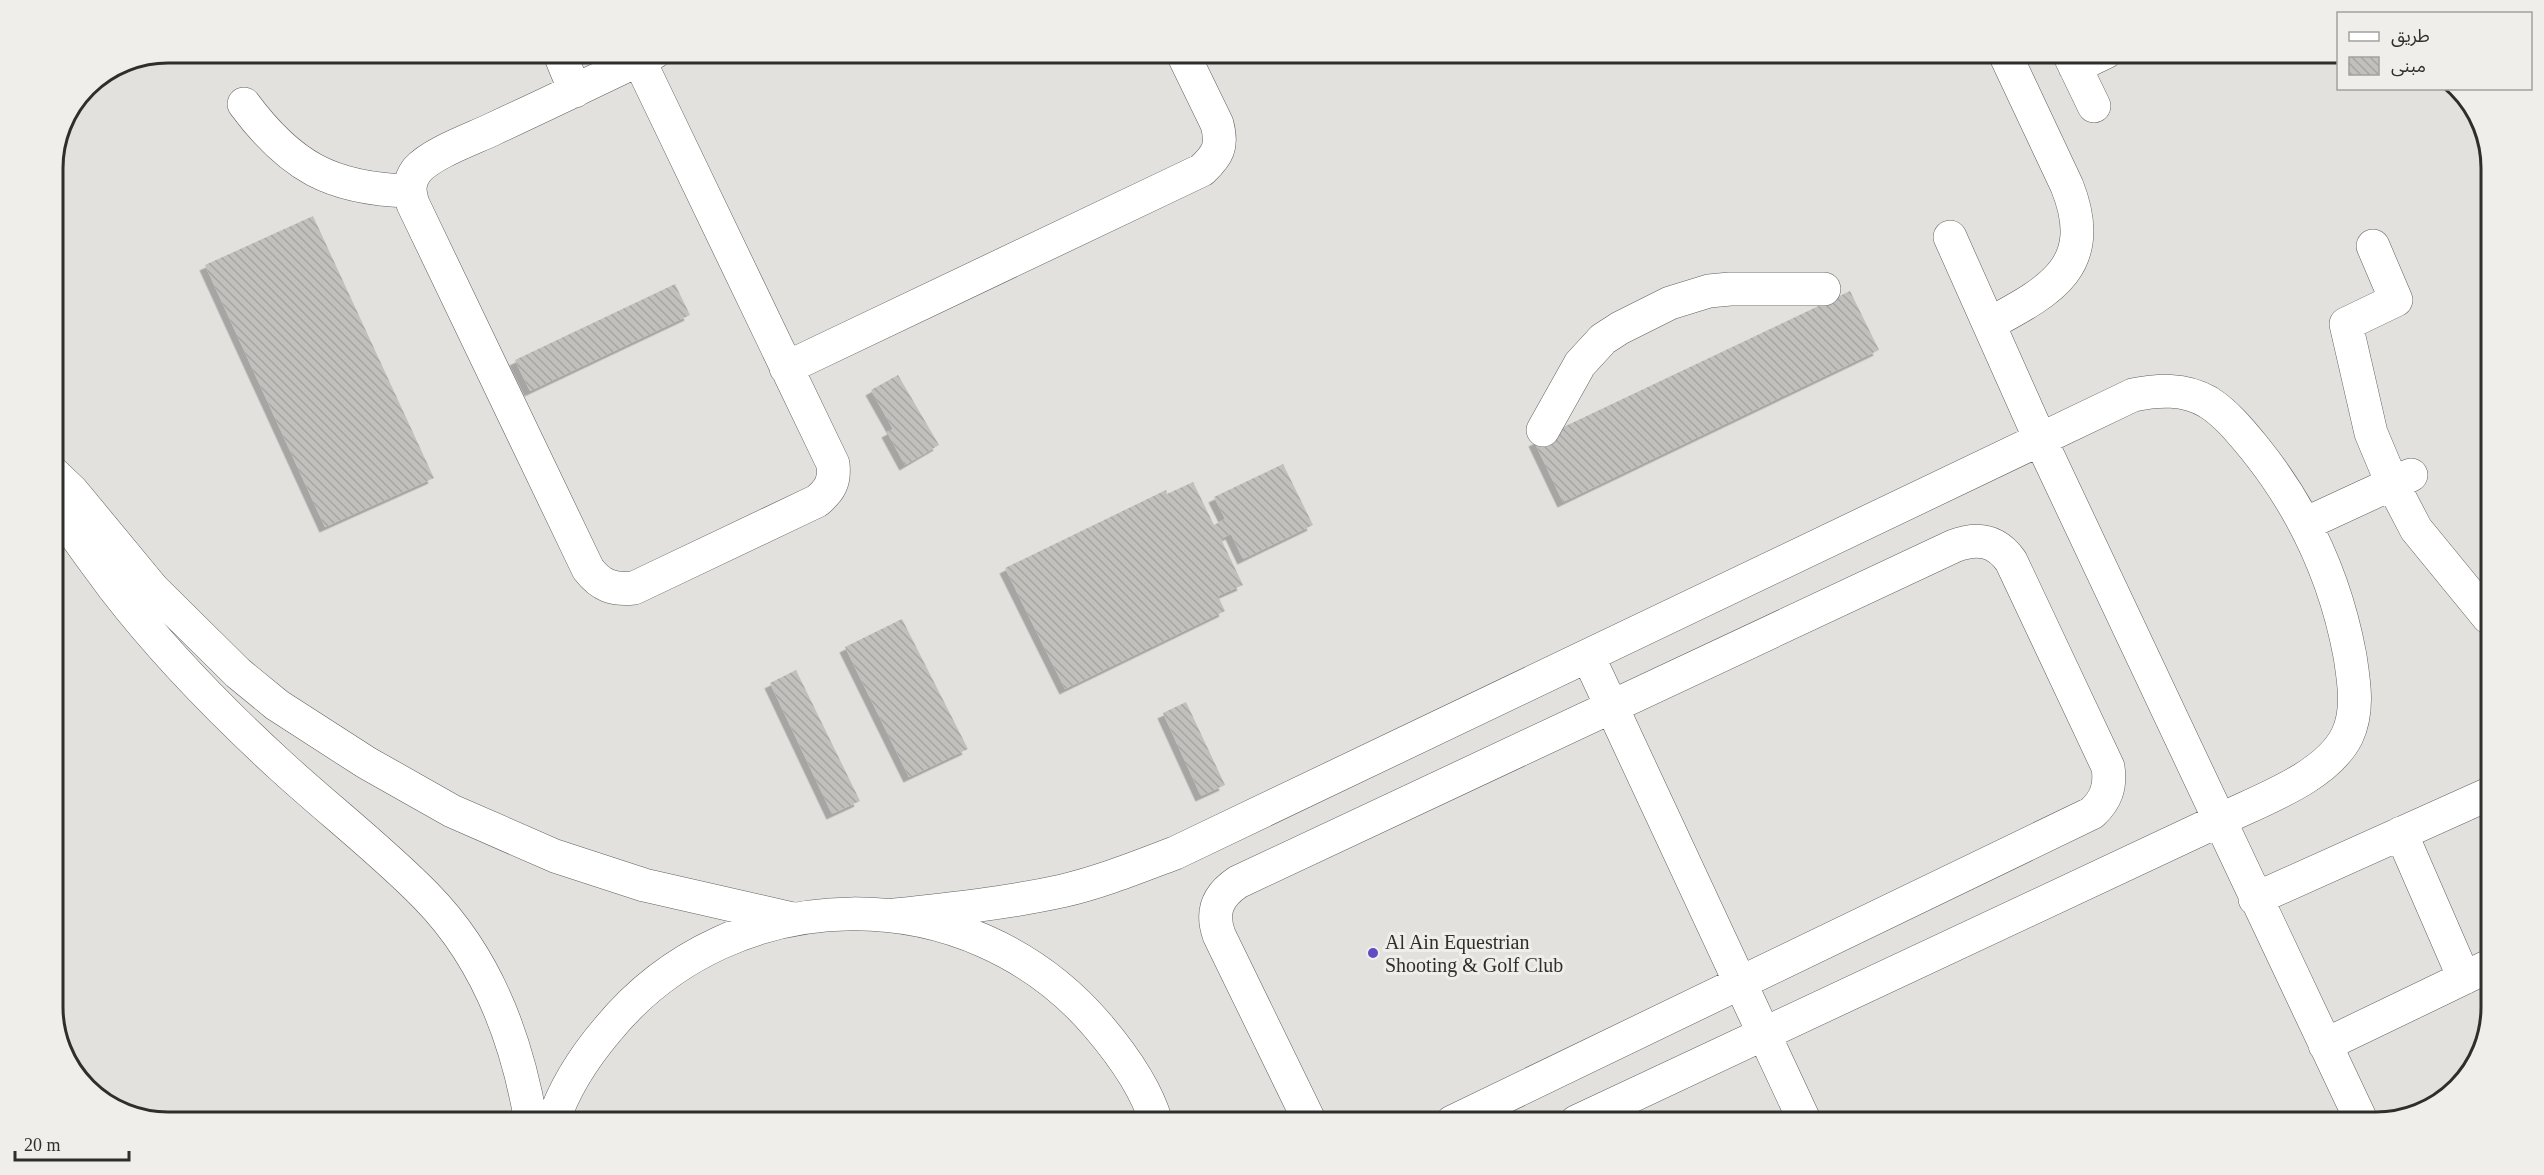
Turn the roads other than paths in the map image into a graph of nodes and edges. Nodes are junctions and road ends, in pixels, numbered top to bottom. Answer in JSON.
{"nodes":[{"id":1,"x":563,"y":63,"type":"edge"},
{"id":2,"x":632,"y":63,"type":"edge"},
{"id":3,"x":650,"y":63,"type":"edge"},
{"id":4,"x":1187,"y":63,"type":"edge"},
{"id":5,"x":2009,"y":63,"type":"edge"},
{"id":6,"x":2073,"y":63,"type":"edge"},
{"id":7,"x":574,"y":91,"type":"junction"},
{"id":8,"x":244,"y":104,"type":"dead end"},
{"id":9,"x":2094,"y":106,"type":"dead end"},
{"id":10,"x":409,"y":190,"type":"junction"},
{"id":11,"x":1950,"y":237,"type":"dead end"},
{"id":12,"x":2373,"y":246,"type":"dead end"},
{"id":13,"x":1824,"y":289,"type":"dead end"},
{"id":14,"x":1989,"y":324,"type":"junction"},
{"id":15,"x":786,"y":368,"type":"junction"},
{"id":16,"x":1543,"y":430,"type":"dead end"},
{"id":17,"x":2040,"y":439,"type":"junction"},
{"id":18,"x":63,"y":482,"type":"edge"},
{"id":19,"x":2392,"y":483,"type":"junction"},
{"id":20,"x":63,"y":511,"type":"edge"},
{"id":21,"x":2305,"y":524,"type":"junction"},
{"id":22,"x":2481,"y":608,"type":"edge"},
{"id":23,"x":1587,"y":656,"type":"junction"},
{"id":24,"x":1611,"y":707,"type":"junction"},
{"id":25,"x":2481,"y":798,"type":"edge"},
{"id":26,"x":2220,"y":820,"type":"junction"},
{"id":27,"x":2401,"y":833,"type":"junction"},
{"id":28,"x":2255,"y":899,"type":"junction"},
{"id":29,"x":895,"y":915,"type":"junction"},
{"id":30,"x":793,"y":919,"type":"junction"},
{"id":31,"x":2478,"y":972,"type":"edge"},
{"id":32,"x":1740,"y":983,"type":"junction"},
{"id":33,"x":1764,"y":1034,"type":"junction"},
{"id":34,"x":2325,"y":1045,"type":"junction"},
{"id":35,"x":529,"y":1112,"type":"edge"},
{"id":36,"x":556,"y":1112,"type":"edge"},
{"id":37,"x":1151,"y":1112,"type":"edge"},
{"id":38,"x":1305,"y":1112,"type":"edge"},
{"id":39,"x":1473,"y":1112,"type":"edge"},
{"id":40,"x":1597,"y":1112,"type":"edge"},
{"id":41,"x":1800,"y":1112,"type":"edge"},
{"id":42,"x":2357,"y":1112,"type":"edge"}],
"edges":[{"from":1,"to":7,"type":"street"},
{"from":2,"to":7,"type":"street"},
{"from":3,"to":15,"type":"street"},
{"from":4,"to":15,"type":"street"},
{"from":5,"to":14,"type":"street"},
{"from":6,"to":9,"type":"street"},
{"from":7,"to":10,"type":"street"},
{"from":8,"to":10,"type":"street"},
{"from":10,"to":15,"type":"street"},
{"from":11,"to":14,"type":"street"},
{"from":12,"to":19,"type":"street"},
{"from":13,"to":16,"type":"street"},
{"from":14,"to":17,"type":"street"},
{"from":17,"to":21,"type":"street"},
{"from":17,"to":23,"type":"street"},
{"from":17,"to":26,"type":"street"},
{"from":18,"to":30,"type":"street"},
{"from":19,"to":21,"type":"street"},
{"from":19,"to":22,"type":"street"},
{"from":20,"to":35,"type":"street"},
{"from":21,"to":26,"type":"street"},
{"from":23,"to":24,"type":"street"},
{"from":23,"to":29,"type":"street"},
{"from":24,"to":32,"type":"street"},
{"from":24,"to":32,"type":"street"},
{"from":24,"to":38,"type":"street"},
{"from":25,"to":27,"type":"street"},
{"from":26,"to":28,"type":"street"},
{"from":26,"to":33,"type":"street"},
{"from":27,"to":28,"type":"street"},
{"from":27,"to":31,"type":"street"},
{"from":28,"to":34,"type":"street"},
{"from":29,"to":30,"type":"street"},
{"from":29,"to":37,"type":"street"},
{"from":30,"to":36,"type":"street"},
{"from":31,"to":34,"type":"street"},
{"from":32,"to":33,"type":"street"},
{"from":32,"to":39,"type":"street"},
{"from":33,"to":40,"type":"street"},
{"from":33,"to":41,"type":"street"},
{"from":34,"to":42,"type":"street"}]}
